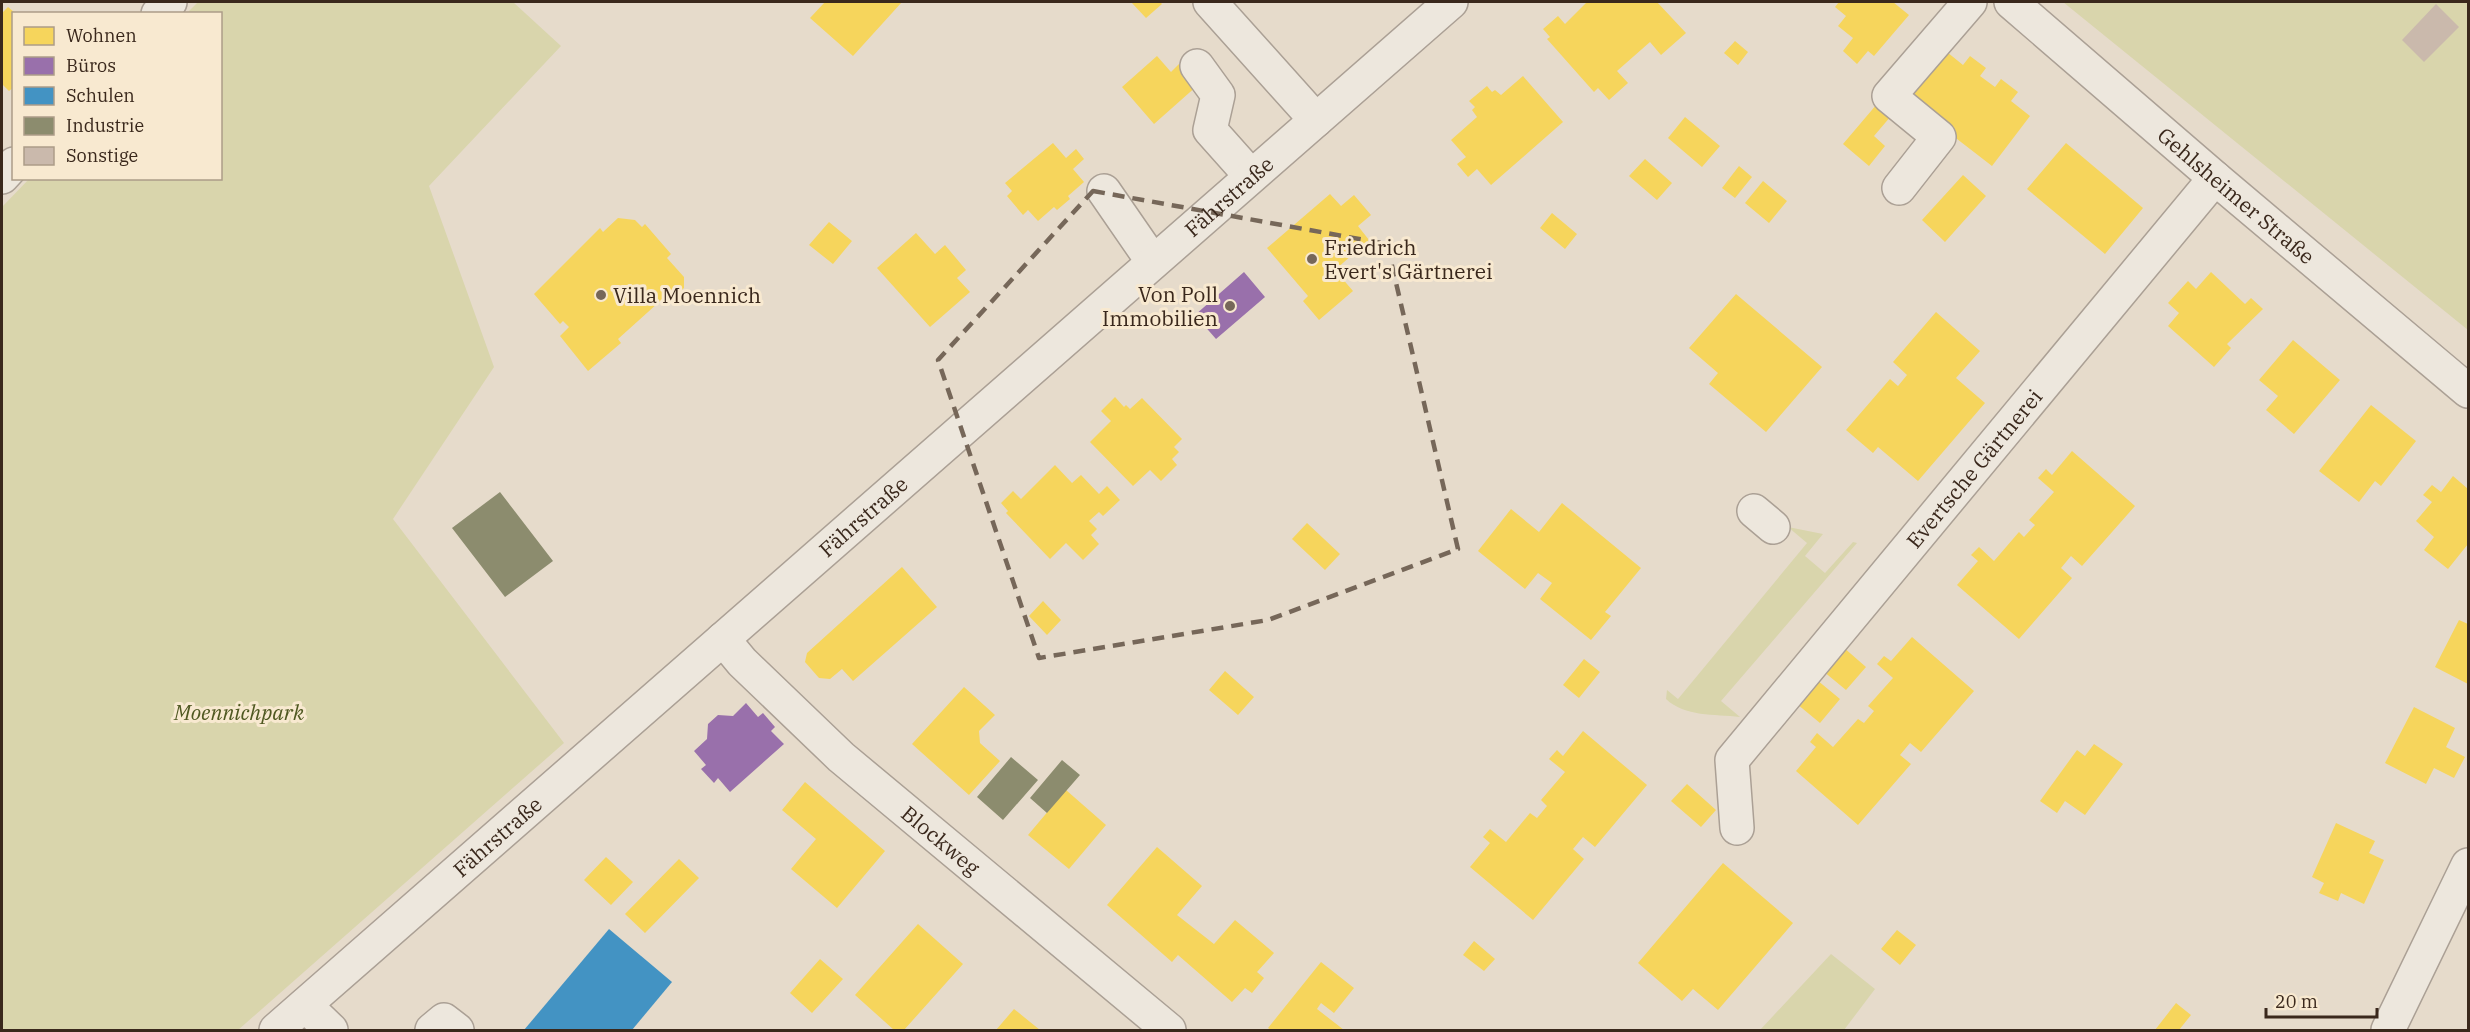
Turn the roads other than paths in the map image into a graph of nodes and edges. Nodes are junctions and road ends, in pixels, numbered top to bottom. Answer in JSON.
{"nodes":[{"id":1,"x":1210,"y":2,"type":"edge"},
{"id":2,"x":1450,"y":2,"type":"edge"},
{"id":3,"x":1970,"y":2,"type":"edge"},
{"id":4,"x":2011,"y":2,"type":"edge"},
{"id":5,"x":1197,"y":66,"type":"dead end"},
{"id":6,"x":1316,"y":120,"type":"junction"},
{"id":7,"x":1251,"y":176,"type":"junction"},
{"id":8,"x":2215,"y":178,"type":"junction"},
{"id":9,"x":1899,"y":188,"type":"dead end"},
{"id":10,"x":1104,"y":191,"type":"dead end"},
{"id":11,"x":1153,"y":262,"type":"junction"},
{"id":12,"x":2467,"y":386,"type":"edge"},
{"id":13,"x":723,"y":639,"type":"junction"},
{"id":14,"x":1737,"y":828,"type":"dead end"},
{"id":15,"x":2469,"y":865,"type":"edge"},
{"id":16,"x":305,"y":1005,"type":"junction"},
{"id":17,"x":276,"y":1030,"type":"edge"},
{"id":18,"x":331,"y":1030,"type":"edge"},
{"id":19,"x":432,"y":1030,"type":"edge"},
{"id":20,"x":457,"y":1030,"type":"edge"},
{"id":21,"x":1168,"y":1030,"type":"edge"},
{"id":22,"x":2388,"y":1030,"type":"edge"}],
"edges":[{"from":1,"to":6,"type":"street"},
{"from":2,"to":6,"type":"street","name":"Fährstraße"},
{"from":3,"to":9,"type":"street"},
{"from":4,"to":8,"type":"street","name":"Gehlsheimer Straße"},
{"from":5,"to":7,"type":"street"},
{"from":6,"to":7,"type":"street","name":"Fährstraße"},
{"from":7,"to":11,"type":"street","name":"Fährstraße"},
{"from":8,"to":12,"type":"street","name":"Gehlsheimer Straße"},
{"from":8,"to":14,"type":"street","name":"Evertsche Gärtnerei"},
{"from":10,"to":11,"type":"street"},
{"from":11,"to":13,"type":"street","name":"Fährstraße"},
{"from":13,"to":16,"type":"street","name":"Fährstraße"},
{"from":13,"to":21,"type":"street","name":"Blockweg"},
{"from":15,"to":22,"type":"street"},
{"from":16,"to":17,"type":"street","name":"Fährstraße"},
{"from":16,"to":18,"type":"street"},
{"from":19,"to":20,"type":"street"}]}
